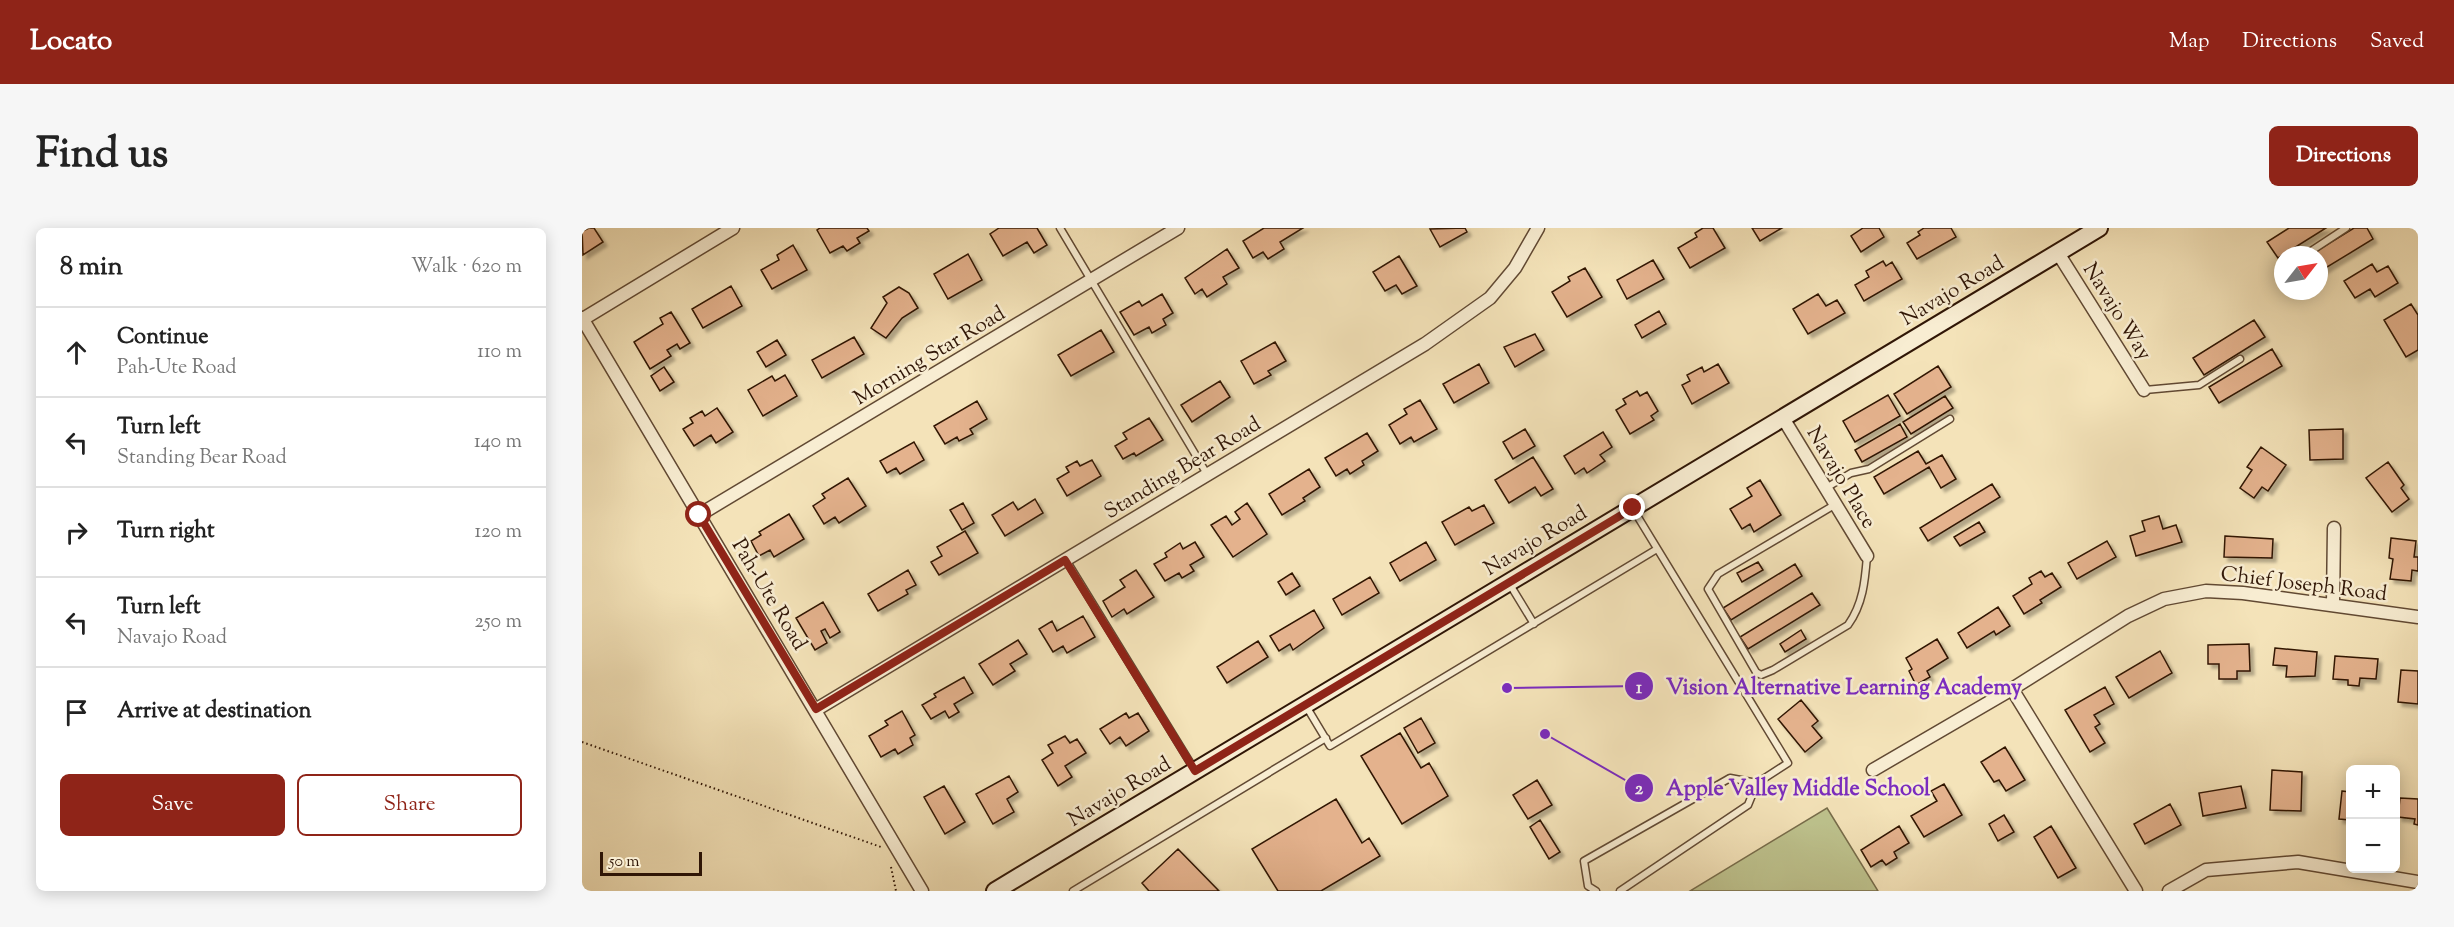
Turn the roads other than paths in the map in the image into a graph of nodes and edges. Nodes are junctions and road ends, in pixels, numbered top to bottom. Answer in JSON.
{"nodes":[{"id":1,"x":733,"y":228,"type":"edge"},
{"id":2,"x":1060,"y":228,"type":"edge"},
{"id":3,"x":1178,"y":228,"type":"edge"},
{"id":4,"x":1538,"y":228,"type":"edge"},
{"id":5,"x":2099,"y":228,"type":"edge"},
{"id":6,"x":2346,"y":228,"type":"edge"},
{"id":7,"x":2319,"y":246,"type":"edge"},
{"id":8,"x":2058,"y":253,"type":"junction"},
{"id":9,"x":1091,"y":280,"type":"junction"},
{"id":10,"x":582,"y":319,"type":"edge"},
{"id":11,"x":2240,"y":359,"type":"dead end"},
{"id":12,"x":2144,"y":390,"type":"joint"},
{"id":13,"x":1783,"y":418,"type":"junction"},
{"id":14,"x":1950,"y":419,"type":"dead end"},
{"id":15,"x":1208,"y":475,"type":"junction"},
{"id":16,"x":1826,"y":488,"type":"junction"},
{"id":17,"x":1836,"y":504,"type":"junction"},
{"id":18,"x":1633,"y":508,"type":"junction"},
{"id":19,"x":699,"y":515,"type":"junction"},
{"id":20,"x":2334,"y":528,"type":"dead end"},
{"id":21,"x":1658,"y":549,"type":"junction"},
{"id":22,"x":1868,"y":556,"type":"joint"},
{"id":23,"x":1065,"y":560,"type":"junction"},
{"id":24,"x":1509,"y":582,"type":"junction"},
{"id":25,"x":2333,"y":604,"type":"junction"},
{"id":26,"x":2418,"y":616,"type":"edge"},
{"id":27,"x":1534,"y":624,"type":"junction"},
{"id":28,"x":2012,"y":689,"type":"junction"},
{"id":29,"x":1306,"y":705,"type":"junction"},
{"id":30,"x":816,"y":709,"type":"junction"},
{"id":31,"x":1326,"y":738,"type":"junction"},
{"id":32,"x":1873,"y":770,"type":"dead end"},
{"id":33,"x":1195,"y":771,"type":"junction"},
{"id":34,"x":1756,"y":783,"type":"junction"},
{"id":35,"x":2418,"y":882,"type":"edge"},
{"id":36,"x":922,"y":891,"type":"edge"},
{"id":37,"x":995,"y":891,"type":"edge"},
{"id":38,"x":1073,"y":891,"type":"edge"},
{"id":39,"x":1596,"y":891,"type":"edge"},
{"id":40,"x":1620,"y":891,"type":"edge"},
{"id":41,"x":2136,"y":891,"type":"edge"},
{"id":42,"x":2169,"y":891,"type":"edge"}],
"edges":[{"from":1,"to":10,"type":"street"},
{"from":2,"to":9,"type":"lane"},
{"from":3,"to":9,"type":"street","name":"Morning Star Road"},
{"from":4,"to":15,"type":"street","name":"Standing Bear Road"},
{"from":5,"to":8,"type":"main road","name":"Navajo Road"},
{"from":6,"to":7,"type":"lane"},
{"from":8,"to":12,"type":"street","name":"Navajo Way"},
{"from":8,"to":13,"type":"main road","name":"Navajo Road"},
{"from":9,"to":15,"type":"lane"},
{"from":9,"to":19,"type":"street","name":"Morning Star Road"},
{"from":10,"to":19,"type":"street","name":"Pah-Ute Road"},
{"from":11,"to":12,"type":"lane"},
{"from":13,"to":16,"type":"street","name":"Navajo Place"},
{"from":13,"to":18,"type":"main road","name":"Navajo Road"},
{"from":14,"to":16,"type":"lane"},
{"from":15,"to":23,"type":"street","name":"Standing Bear Road"},
{"from":16,"to":17,"type":"street","name":"Navajo Place"},
{"from":17,"to":22,"type":"street","name":"Navajo Place"},
{"from":17,"to":22,"type":"lane"},
{"from":18,"to":21,"type":"lane"},
{"from":18,"to":24,"type":"main road","name":"Navajo Road"},
{"from":19,"to":30,"type":"street","name":"Pah-Ute Road"},
{"from":20,"to":25,"type":"street"},
{"from":21,"to":27,"type":"lane"},
{"from":21,"to":34,"type":"lane"},
{"from":23,"to":30,"type":"street","name":"Standing Bear Road"},
{"from":23,"to":33,"type":"lane"},
{"from":24,"to":27,"type":"lane"},
{"from":24,"to":29,"type":"main road","name":"Navajo Road"},
{"from":25,"to":26,"type":"street","name":"Chief Joseph Road"},
{"from":25,"to":28,"type":"street","name":"Chief Joseph Road"},
{"from":27,"to":31,"type":"lane"},
{"from":28,"to":32,"type":"street","name":"Chief Joseph Road"},
{"from":28,"to":41,"type":"street"},
{"from":29,"to":31,"type":"lane"},
{"from":29,"to":33,"type":"main road","name":"Navajo Road"},
{"from":30,"to":36,"type":"street","name":"Pah-Ute Road"},
{"from":31,"to":38,"type":"lane"},
{"from":33,"to":37,"type":"main road","name":"Navajo Road"},
{"from":34,"to":39,"type":"lane"},
{"from":34,"to":40,"type":"lane"},
{"from":35,"to":42,"type":"street"}]}
